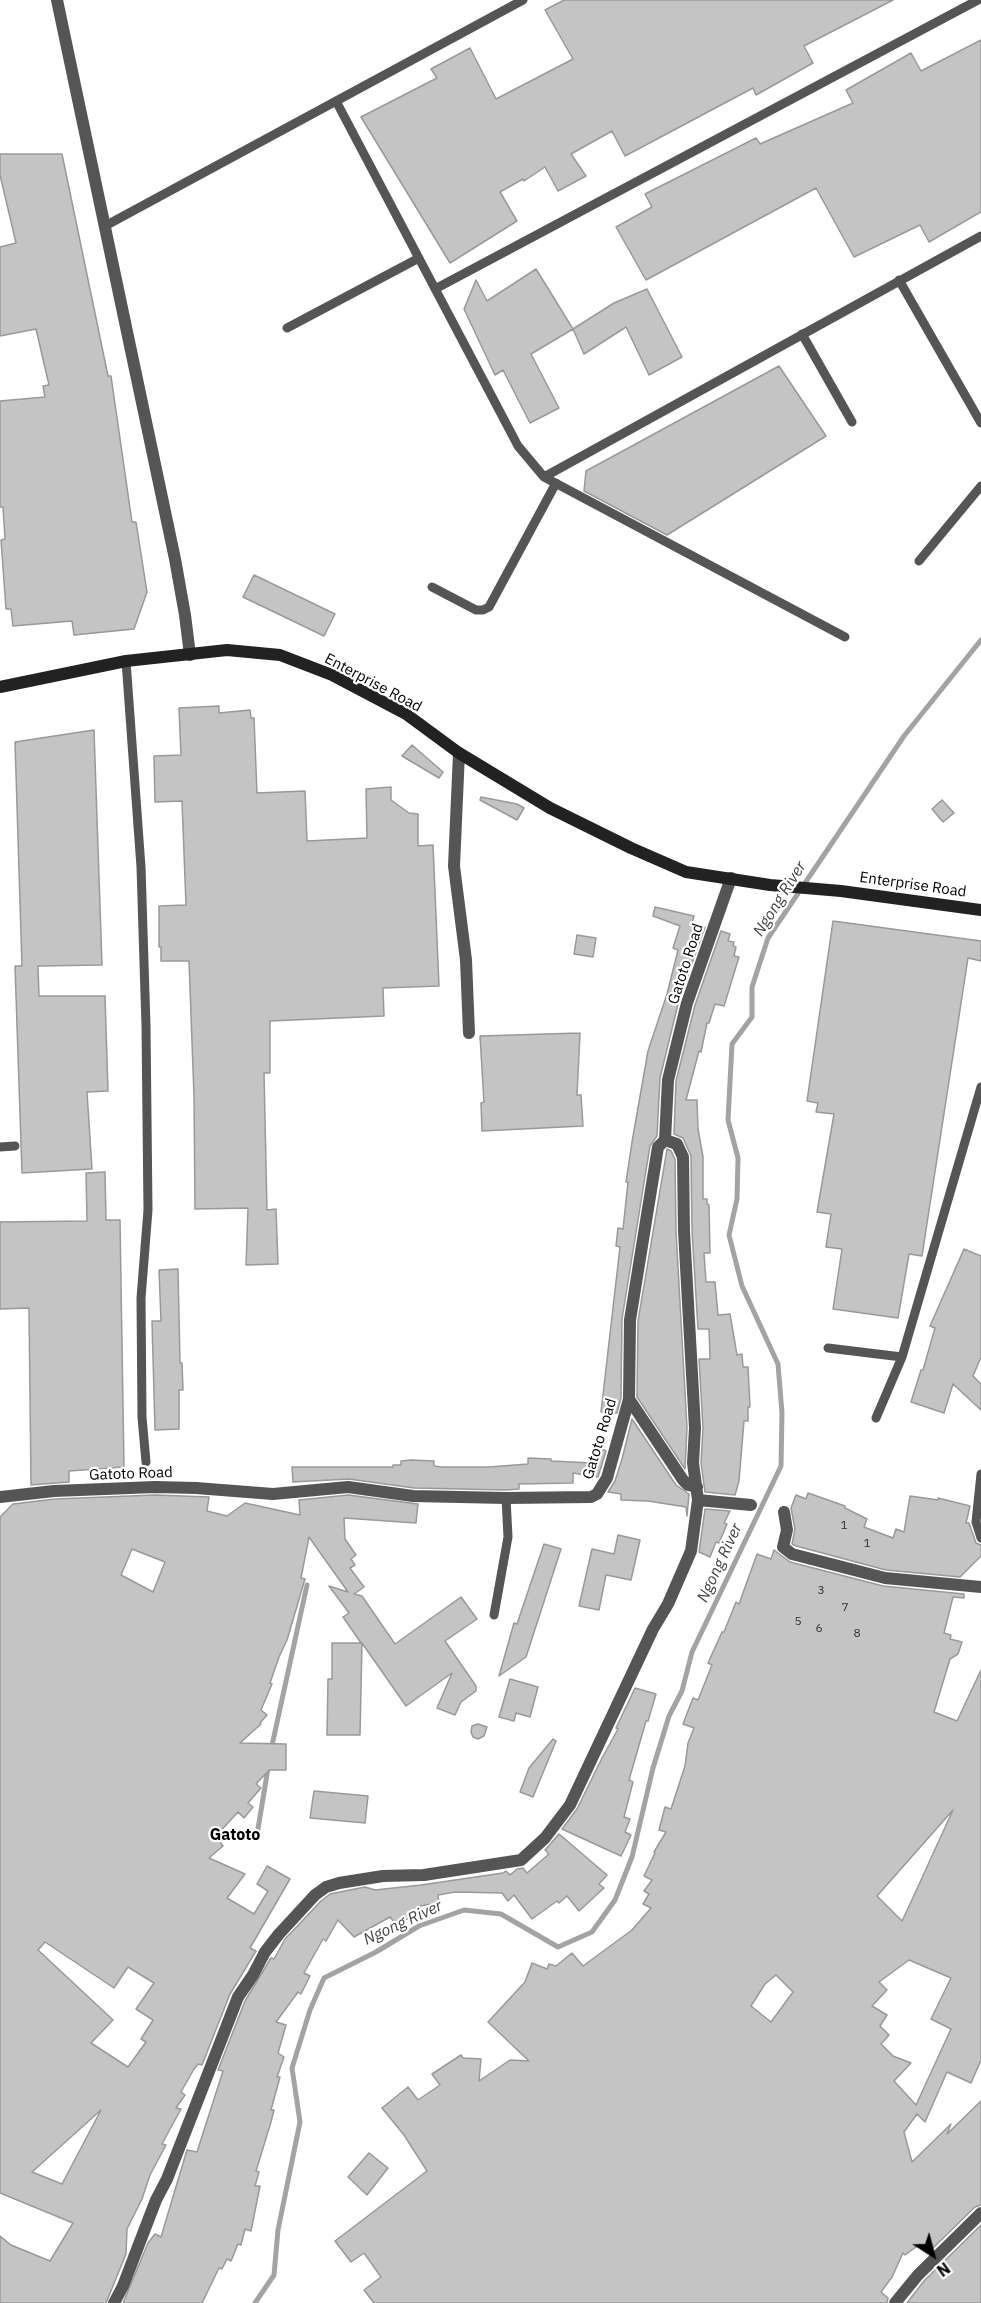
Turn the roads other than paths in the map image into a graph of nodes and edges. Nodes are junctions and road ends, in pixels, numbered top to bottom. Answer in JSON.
{"nodes":[{"id":1,"x":57,"y":0,"type":"edge"},
{"id":2,"x":523,"y":0,"type":"edge"},
{"id":3,"x":978,"y":0,"type":"edge"},
{"id":4,"x":336,"y":101,"type":"junction"},
{"id":5,"x":105,"y":226,"type":"junction"},
{"id":6,"x":981,"y":236,"type":"edge"},
{"id":7,"x":419,"y":258,"type":"junction"},
{"id":8,"x":899,"y":280,"type":"junction"},
{"id":9,"x":435,"y":289,"type":"junction"},
{"id":10,"x":286,"y":328,"type":"dead end"},
{"id":11,"x":802,"y":334,"type":"junction"},
{"id":12,"x":979,"y":416,"type":"edge"},
{"id":13,"x":852,"y":422,"type":"dead end"},
{"id":14,"x":544,"y":477,"type":"junction"},
{"id":15,"x":556,"y":483,"type":"junction"},
{"id":16,"x":981,"y":486,"type":"edge"},
{"id":17,"x":919,"y":561,"type":"dead end"},
{"id":18,"x":432,"y":587,"type":"dead end"},
{"id":19,"x":845,"y":638,"type":"dead end"},
{"id":20,"x":190,"y":655,"type":"junction"},
{"id":21,"x":126,"y":661,"type":"junction"},
{"id":22,"x":0,"y":687,"type":"edge"},
{"id":23,"x":459,"y":753,"type":"junction"},
{"id":24,"x":731,"y":878,"type":"junction"},
{"id":25,"x":981,"y":910,"type":"edge"},
{"id":26,"x":469,"y":1033,"type":"dead end"},
{"id":27,"x":981,"y":1087,"type":"edge"},
{"id":28,"x":665,"y":1140,"type":"junction"},
{"id":29,"x":15,"y":1146,"type":"dead end"},
{"id":30,"x":0,"y":1147,"type":"edge"},
{"id":31,"x":828,"y":1348,"type":"dead end"},
{"id":32,"x":902,"y":1357,"type":"junction"},
{"id":33,"x":629,"y":1399,"type":"junction"},
{"id":34,"x":876,"y":1418,"type":"dead end"},
{"id":35,"x":146,"y":1462,"type":"dead end"},
{"id":36,"x":981,"y":1474,"type":"edge"},
{"id":37,"x":697,"y":1486,"type":"junction"},
{"id":38,"x":0,"y":1497,"type":"edge"},
{"id":39,"x":506,"y":1498,"type":"junction"},
{"id":40,"x":698,"y":1500,"type":"junction"},
{"id":41,"x":751,"y":1505,"type":"dead end"},
{"id":42,"x":784,"y":1512,"type":"dead end"},
{"id":43,"x":981,"y":1538,"type":"edge"},
{"id":44,"x":981,"y":1587,"type":"edge"},
{"id":45,"x":494,"y":1615,"type":"dead end"},
{"id":46,"x":981,"y":2213,"type":"edge"},
{"id":47,"x":114,"y":2303,"type":"edge"},
{"id":48,"x":895,"y":2303,"type":"edge"}],
"edges":[{"from":1,"to":5,"type":"street"},
{"from":2,"to":4,"type":"lane"},
{"from":3,"to":9,"type":"lane"},
{"from":4,"to":5,"type":"lane"},
{"from":4,"to":7,"type":"lane"},
{"from":5,"to":20,"type":"street"},
{"from":6,"to":8,"type":"lane"},
{"from":7,"to":9,"type":"lane"},
{"from":7,"to":10,"type":"lane"},
{"from":8,"to":11,"type":"lane"},
{"from":8,"to":12,"type":"lane"},
{"from":9,"to":14,"type":"lane"},
{"from":11,"to":13,"type":"lane"},
{"from":11,"to":14,"type":"lane"},
{"from":14,"to":15,"type":"lane"},
{"from":15,"to":18,"type":"lane"},
{"from":15,"to":19,"type":"lane"},
{"from":16,"to":17,"type":"lane"},
{"from":20,"to":21,"type":"main road","name":"Enterprise Road"},
{"from":20,"to":23,"type":"main road","name":"Enterprise Road"},
{"from":21,"to":22,"type":"main road","name":"Enterprise Road"},
{"from":21,"to":35,"type":"lane"},
{"from":23,"to":24,"type":"main road","name":"Enterprise Road"},
{"from":23,"to":26,"type":"street"},
{"from":24,"to":25,"type":"main road","name":"Enterprise Road"},
{"from":24,"to":28,"type":"street","name":"Gatoto Road"},
{"from":27,"to":32,"type":"lane"},
{"from":28,"to":33,"type":"street","name":"Gatoto Road"},
{"from":28,"to":37,"type":"street"},
{"from":29,"to":30,"type":"lane"},
{"from":31,"to":32,"type":"lane"},
{"from":32,"to":34,"type":"lane"},
{"from":33,"to":37,"type":"street"},
{"from":33,"to":39,"type":"street","name":"Gatoto Road"},
{"from":36,"to":43,"type":"lane"},
{"from":37,"to":40,"type":"street"},
{"from":38,"to":39,"type":"street","name":"Gatoto Road"},
{"from":39,"to":45,"type":"lane"},
{"from":40,"to":41,"type":"street"},
{"from":40,"to":47,"type":"street"},
{"from":42,"to":44,"type":"street"},
{"from":46,"to":48,"type":"street"}]}
